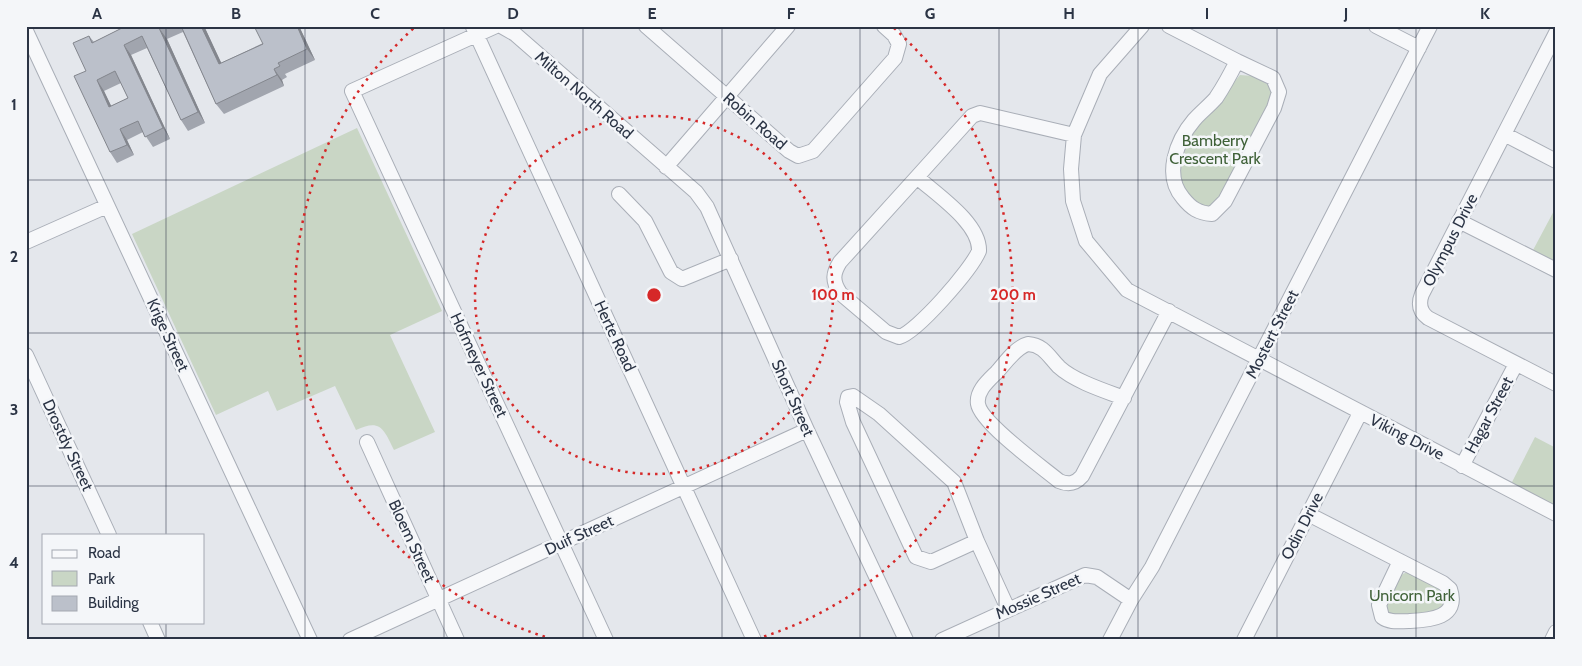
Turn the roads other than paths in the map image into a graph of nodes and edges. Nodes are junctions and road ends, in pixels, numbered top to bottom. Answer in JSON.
{"nodes":[{"id":1,"x":496,"y":26,"type":"edge"},
{"id":2,"x":501,"y":26,"type":"edge"},
{"id":3,"x":788,"y":26,"type":"edge"},
{"id":4,"x":884,"y":26,"type":"edge"},
{"id":5,"x":1142,"y":26,"type":"edge"},
{"id":6,"x":1168,"y":26,"type":"edge"},
{"id":7,"x":1376,"y":26,"type":"edge"},
{"id":8,"x":1430,"y":26,"type":"edge"},
{"id":9,"x":650,"y":27,"type":"edge"},
{"id":10,"x":474,"y":30,"type":"edge"},
{"id":11,"x":26,"y":31,"type":"edge"},
{"id":12,"x":1556,"y":33,"type":"edge"},
{"id":13,"x":1419,"y":48,"type":"junction"},
{"id":14,"x":1552,"y":50,"type":"edge"},
{"id":15,"x":1237,"y":61,"type":"junction"},
{"id":16,"x":726,"y":97,"type":"junction"},
{"id":17,"x":1504,"y":134,"type":"junction"},
{"id":18,"x":1074,"y":135,"type":"junction"},
{"id":19,"x":1556,"y":161,"type":"edge"},
{"id":20,"x":666,"y":166,"type":"junction"},
{"id":21,"x":917,"y":177,"type":"junction"},
{"id":22,"x":619,"y":194,"type":"dead end"},
{"id":23,"x":107,"y":206,"type":"junction"},
{"id":24,"x":1459,"y":221,"type":"junction"},
{"id":25,"x":26,"y":242,"type":"edge"},
{"id":26,"x":730,"y":259,"type":"junction"},
{"id":27,"x":1556,"y":270,"type":"edge"},
{"id":28,"x":1169,"y":311,"type":"junction"},
{"id":29,"x":26,"y":355,"type":"edge"},
{"id":30,"x":1258,"y":360,"type":"junction"},
{"id":31,"x":1516,"y":364,"type":"junction"},
{"id":32,"x":1556,"y":384,"type":"edge"},
{"id":33,"x":1124,"y":398,"type":"junction"},
{"id":34,"x":1360,"y":413,"type":"junction"},
{"id":35,"x":807,"y":430,"type":"junction"},
{"id":36,"x":367,"y":442,"type":"dead end"},
{"id":37,"x":1462,"y":466,"type":"junction"},
{"id":38,"x":684,"y":486,"type":"junction"},
{"id":39,"x":1308,"y":514,"type":"junction"},
{"id":40,"x":1556,"y":514,"type":"edge"},
{"id":41,"x":109,"y":534,"type":"edge"},
{"id":42,"x":976,"y":541,"type":"junction"},
{"id":43,"x":561,"y":543,"type":"junction"},
{"id":44,"x":1400,"y":561,"type":"junction"},
{"id":45,"x":439,"y":599,"type":"junction"},
{"id":46,"x":1131,"y":600,"type":"junction"},
{"id":47,"x":1008,"y":609,"type":"junction"},
{"id":48,"x":151,"y":624,"type":"edge"},
{"id":49,"x":1556,"y":632,"type":"edge"},
{"id":50,"x":158,"y":640,"type":"edge"},
{"id":51,"x":310,"y":640,"type":"edge"},
{"id":52,"x":350,"y":640,"type":"edge"},
{"id":53,"x":457,"y":640,"type":"edge"},
{"id":54,"x":606,"y":640,"type":"edge"},
{"id":55,"x":754,"y":640,"type":"edge"},
{"id":56,"x":906,"y":640,"type":"edge"},
{"id":57,"x":942,"y":640,"type":"edge"},
{"id":58,"x":1110,"y":640,"type":"edge"},
{"id":59,"x":1244,"y":640,"type":"edge"},
{"id":60,"x":1552,"y":640,"type":"edge"}],
"edges":[{"from":1,"to":10,"type":"street"},
{"from":2,"to":20,"type":"street","name":"Milton North Road"},
{"from":3,"to":16,"type":"street"},
{"from":4,"to":16,"type":"street","name":"Robin Road"},
{"from":5,"to":18,"type":"street","name":"Viking Drive"},
{"from":6,"to":15,"type":"street"},
{"from":7,"to":13,"type":"street"},
{"from":8,"to":13,"type":"street","name":"Mostert Street"},
{"from":9,"to":16,"type":"street","name":"Robin Road"},
{"from":10,"to":38,"type":"street","name":"Herte Road"},
{"from":10,"to":43,"type":"street","name":"Hofmeyer Street"},
{"from":11,"to":23,"type":"street","name":"Krige Street"},
{"from":12,"to":14,"type":"street","name":"Olympus Drive"},
{"from":13,"to":30,"type":"street","name":"Mostert Street"},
{"from":14,"to":17,"type":"street","name":"Olympus Drive"},
{"from":15,"to":15,"type":"street"},
{"from":16,"to":20,"type":"street"},
{"from":17,"to":19,"type":"street"},
{"from":17,"to":24,"type":"street","name":"Olympus Drive"},
{"from":18,"to":21,"type":"street"},
{"from":18,"to":28,"type":"street","name":"Viking Drive"},
{"from":20,"to":26,"type":"street","name":"Short Street"},
{"from":21,"to":21,"type":"street"},
{"from":22,"to":26,"type":"street"},
{"from":23,"to":25,"type":"street"},
{"from":23,"to":51,"type":"street","name":"Krige Street"},
{"from":24,"to":27,"type":"street"},
{"from":24,"to":31,"type":"street","name":"Olympus Drive"},
{"from":26,"to":35,"type":"street","name":"Short Street"},
{"from":28,"to":30,"type":"street","name":"Viking Drive"},
{"from":28,"to":33,"type":"street"},
{"from":29,"to":41,"type":"street","name":"Drostdy Street"},
{"from":30,"to":34,"type":"street","name":"Viking Drive"},
{"from":30,"to":46,"type":"street","name":"Mostert Street"},
{"from":31,"to":32,"type":"street","name":"Olympus Drive"},
{"from":31,"to":37,"type":"street","name":"Hagar Street"},
{"from":33,"to":33,"type":"street"},
{"from":34,"to":37,"type":"street","name":"Viking Drive"},
{"from":34,"to":39,"type":"street","name":"Odin Drive"},
{"from":35,"to":38,"type":"street","name":"Duif Street"},
{"from":35,"to":56,"type":"street","name":"Short Street"},
{"from":36,"to":45,"type":"street","name":"Bloem Street"},
{"from":37,"to":40,"type":"street","name":"Viking Drive"},
{"from":38,"to":43,"type":"street","name":"Duif Street"},
{"from":38,"to":55,"type":"street","name":"Herte Road"},
{"from":39,"to":44,"type":"street"},
{"from":39,"to":59,"type":"street","name":"Odin Drive"},
{"from":42,"to":42,"type":"street"},
{"from":42,"to":47,"type":"street"},
{"from":43,"to":45,"type":"street","name":"Duif Street"},
{"from":43,"to":54,"type":"street","name":"Hofmeyer Street"},
{"from":44,"to":44,"type":"street"},
{"from":45,"to":52,"type":"street","name":"Duif Street"},
{"from":45,"to":53,"type":"street","name":"Bloem Street"},
{"from":46,"to":47,"type":"street","name":"Mossie Street"},
{"from":46,"to":58,"type":"street","name":"Mostert Street"},
{"from":47,"to":57,"type":"street","name":"Mossie Street"},
{"from":48,"to":50,"type":"street"},
{"from":49,"to":60,"type":"street"}]}
